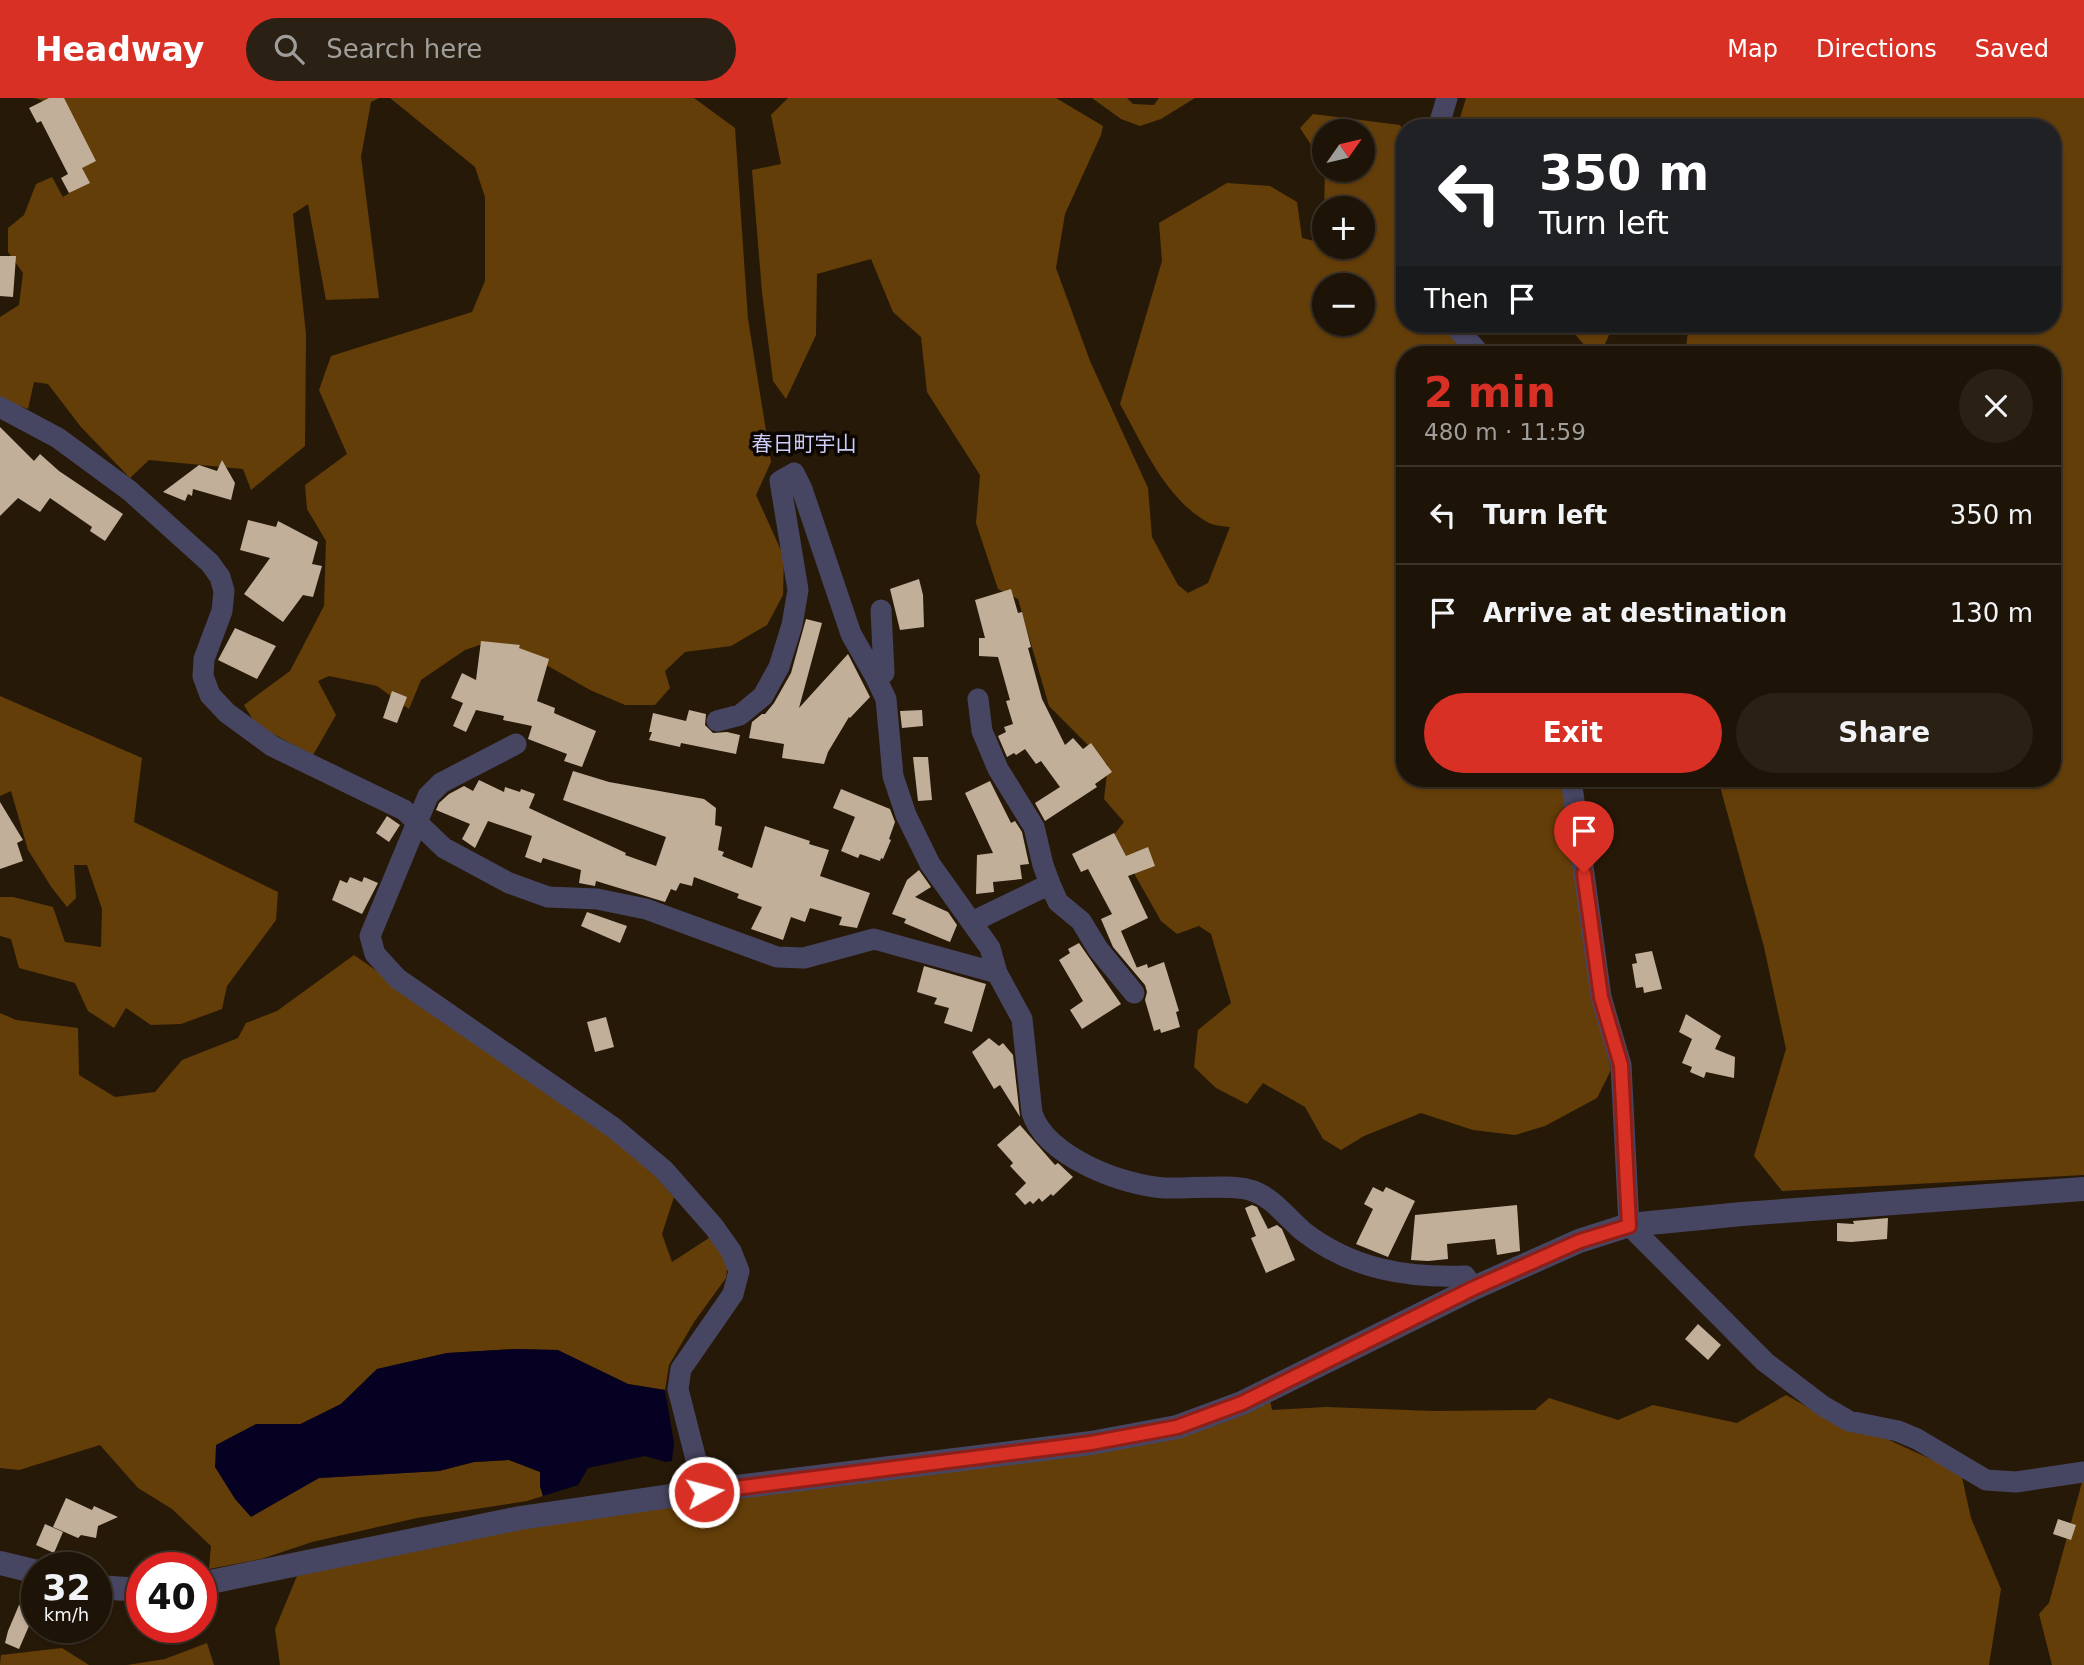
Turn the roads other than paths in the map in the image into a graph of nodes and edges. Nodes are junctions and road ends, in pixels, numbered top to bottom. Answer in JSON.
{"nodes":[{"id":1,"x":1447,"y":98,"type":"edge"},
{"id":2,"x":1441,"y":119,"type":"edge"},
{"id":3,"x":1461,"y":333,"type":"edge"},
{"id":4,"x":1473,"y":346,"type":"edge"},
{"id":5,"x":0,"y":407,"type":"edge"},
{"id":6,"x":881,"y":610,"type":"dead end"},
{"id":7,"x":875,"y":676,"type":"junction"},
{"id":8,"x":978,"y":699,"type":"dead end"},
{"id":9,"x":717,"y":721,"type":"dead end"},
{"id":10,"x":516,"y":744,"type":"dead end"},
{"id":11,"x":1572,"y":787,"type":"edge"},
{"id":12,"x":416,"y":823,"type":"junction"},
{"id":13,"x":1050,"y":884,"type":"junction"},
{"id":14,"x":972,"y":922,"type":"junction"},
{"id":15,"x":997,"y":973,"type":"junction"},
{"id":16,"x":1134,"y":993,"type":"dead end"},
{"id":17,"x":2084,"y":1189,"type":"edge"},
{"id":18,"x":1629,"y":1226,"type":"junction"},
{"id":19,"x":1474,"y":1288,"type":"junction"},
{"id":20,"x":2084,"y":1472,"type":"edge"},
{"id":21,"x":704,"y":1492,"type":"junction"},
{"id":22,"x":0,"y":1563,"type":"edge"},
{"id":23,"x":21,"y":1568,"type":"edge"},
{"id":24,"x":217,"y":1581,"type":"edge"}],
"edges":[{"from":1,"to":2,"type":"street"},
{"from":3,"to":4,"type":"street"},
{"from":5,"to":12,"type":"street"},
{"from":6,"to":7,"type":"street"},
{"from":7,"to":9,"type":"street"},
{"from":7,"to":14,"type":"street"},
{"from":8,"to":13,"type":"street"},
{"from":10,"to":12,"type":"street"},
{"from":11,"to":18,"type":"street"},
{"from":12,"to":15,"type":"street"},
{"from":12,"to":21,"type":"street"},
{"from":13,"to":14,"type":"street"},
{"from":13,"to":16,"type":"street"},
{"from":14,"to":15,"type":"street"},
{"from":15,"to":19,"type":"street"},
{"from":17,"to":18,"type":"street"},
{"from":18,"to":19,"type":"street"},
{"from":18,"to":20,"type":"street"},
{"from":19,"to":21,"type":"street"},
{"from":21,"to":24,"type":"street"},
{"from":22,"to":23,"type":"street"}]}
